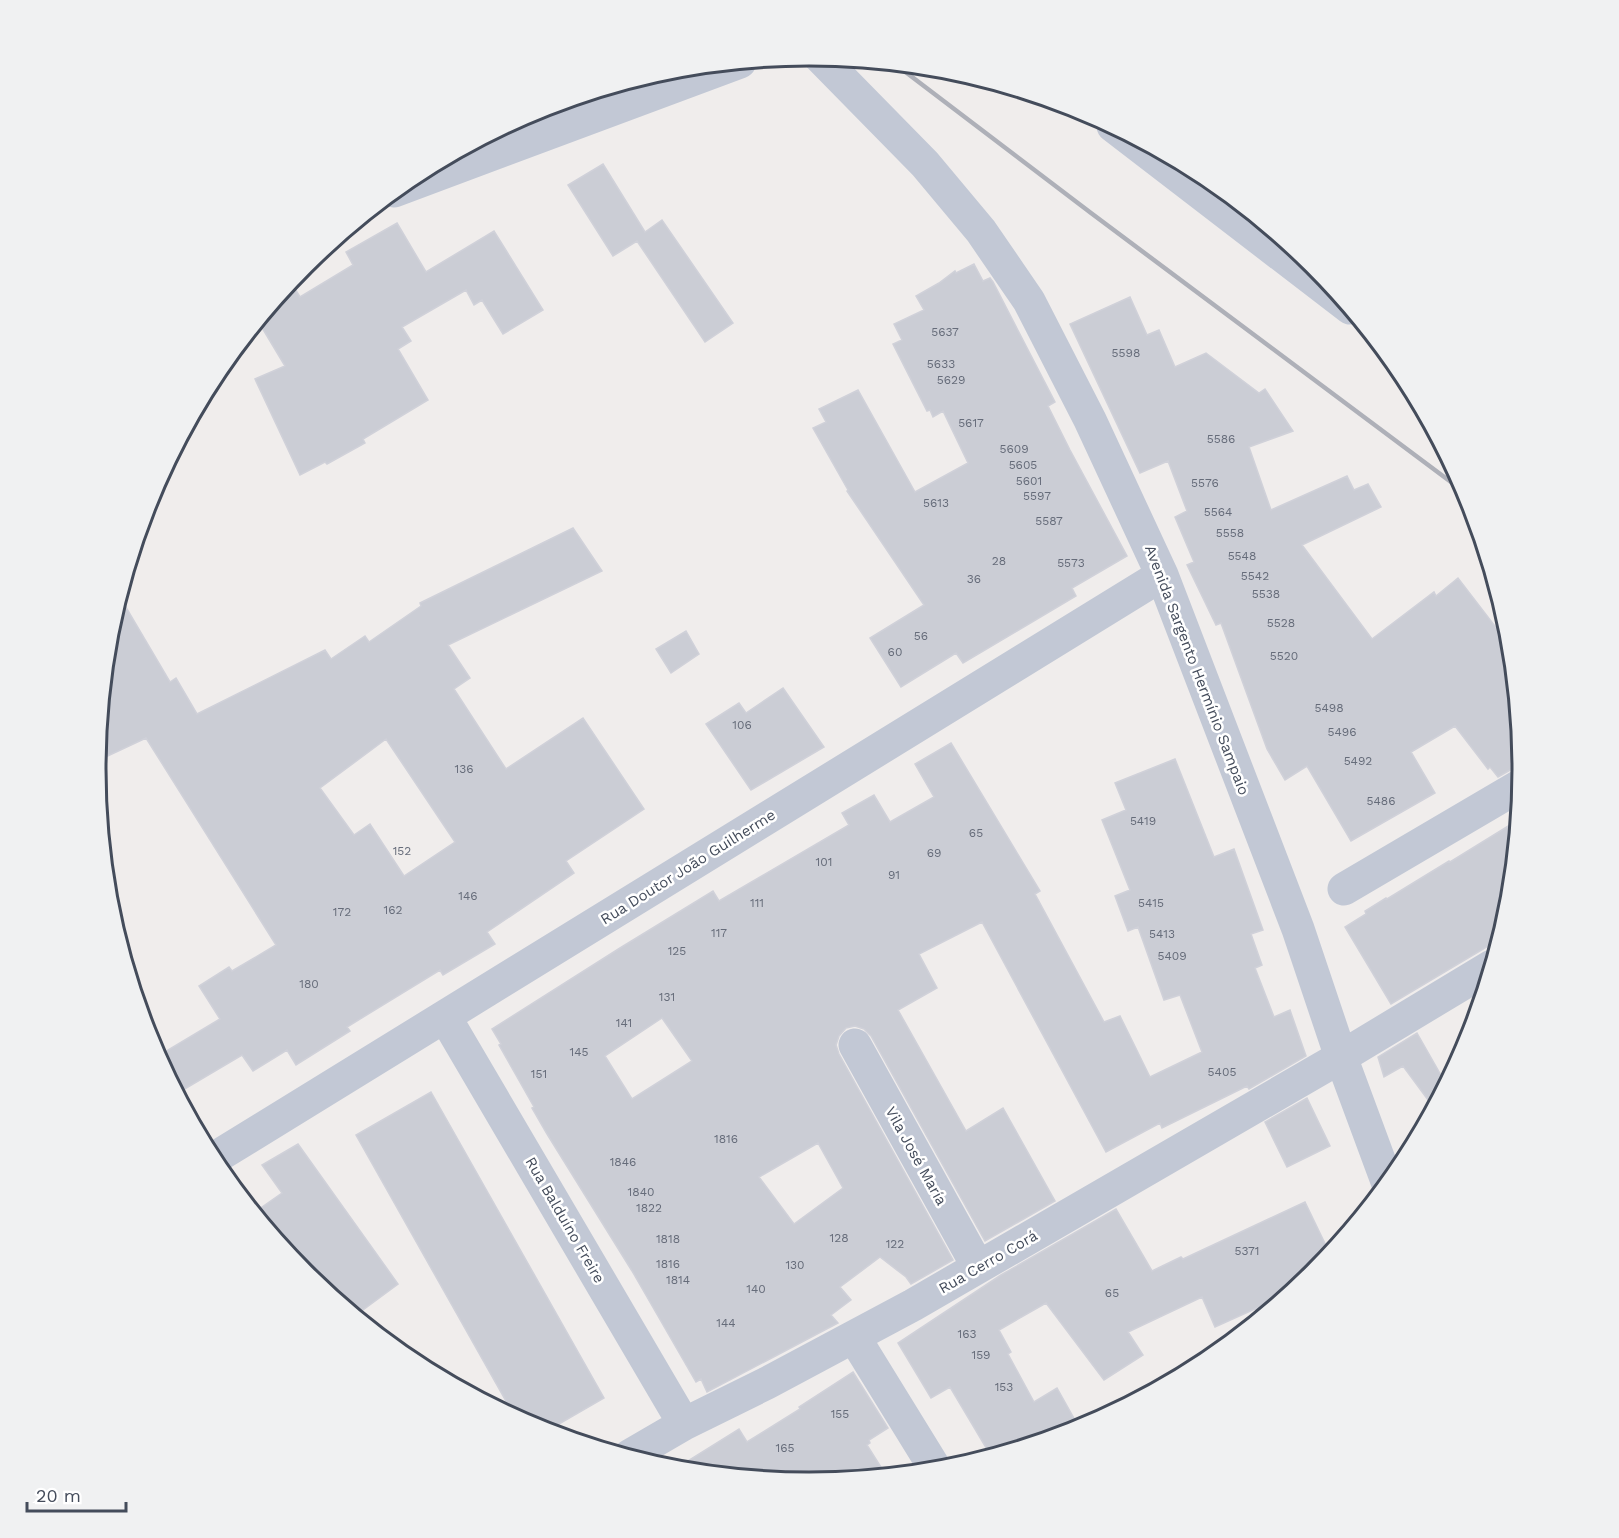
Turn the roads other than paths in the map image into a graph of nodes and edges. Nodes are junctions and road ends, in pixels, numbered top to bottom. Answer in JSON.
{"nodes":[{"id":1,"x":830,"y":67,"type":"edge"},
{"id":2,"x":709,"y":74,"type":"edge"},
{"id":3,"x":1187,"y":176,"type":"edge"},
{"id":4,"x":429,"y":178,"type":"edge"},
{"id":5,"x":1312,"y":277,"type":"edge"},
{"id":6,"x":1162,"y":575,"type":"junction"},
{"id":7,"x":1512,"y":791,"type":"edge"},
{"id":8,"x":1344,"y":889,"type":"dead end"},
{"id":9,"x":1482,"y":972,"type":"edge"},
{"id":10,"x":445,"y":1017,"type":"junction"},
{"id":11,"x":855,"y":1045,"type":"dead end"},
{"id":12,"x":1341,"y":1057,"type":"junction"},
{"id":13,"x":221,"y":1154,"type":"edge"},
{"id":14,"x":1384,"y":1174,"type":"edge"},
{"id":15,"x":978,"y":1267,"type":"junction"},
{"id":16,"x":854,"y":1337,"type":"junction"},
{"id":17,"x":684,"y":1424,"type":"junction"},
{"id":18,"x":639,"y":1450,"type":"edge"},
{"id":19,"x":930,"y":1461,"type":"edge"}],
"edges":[{"from":1,"to":6,"type":"street","name":"Avenida Sargento Hermínio Sampaio"},
{"from":2,"to":4,"type":"street"},
{"from":3,"to":5,"type":"street"},
{"from":6,"to":10,"type":"street","name":"Rua Doutor João Guilherme"},
{"from":6,"to":12,"type":"street","name":"Avenida Sargento Hermínio Sampaio"},
{"from":7,"to":8,"type":"street"},
{"from":9,"to":12,"type":"street","name":"Rua Cerro Corá"},
{"from":10,"to":13,"type":"street","name":"Rua Doutor João Guilherme"},
{"from":10,"to":17,"type":"street","name":"Rua Balduíno Freire"},
{"from":11,"to":15,"type":"street","name":"Vila José María"},
{"from":12,"to":14,"type":"street","name":"Avenida Sargento Hermínio Sampaio"},
{"from":12,"to":15,"type":"street","name":"Rua Cerro Corá"},
{"from":15,"to":16,"type":"street","name":"Rua Cerro Corá"},
{"from":16,"to":17,"type":"street","name":"Rua Cerro Corá"},
{"from":16,"to":19,"type":"street"},
{"from":17,"to":18,"type":"street","name":"Rua Cerro Corá"}]}
